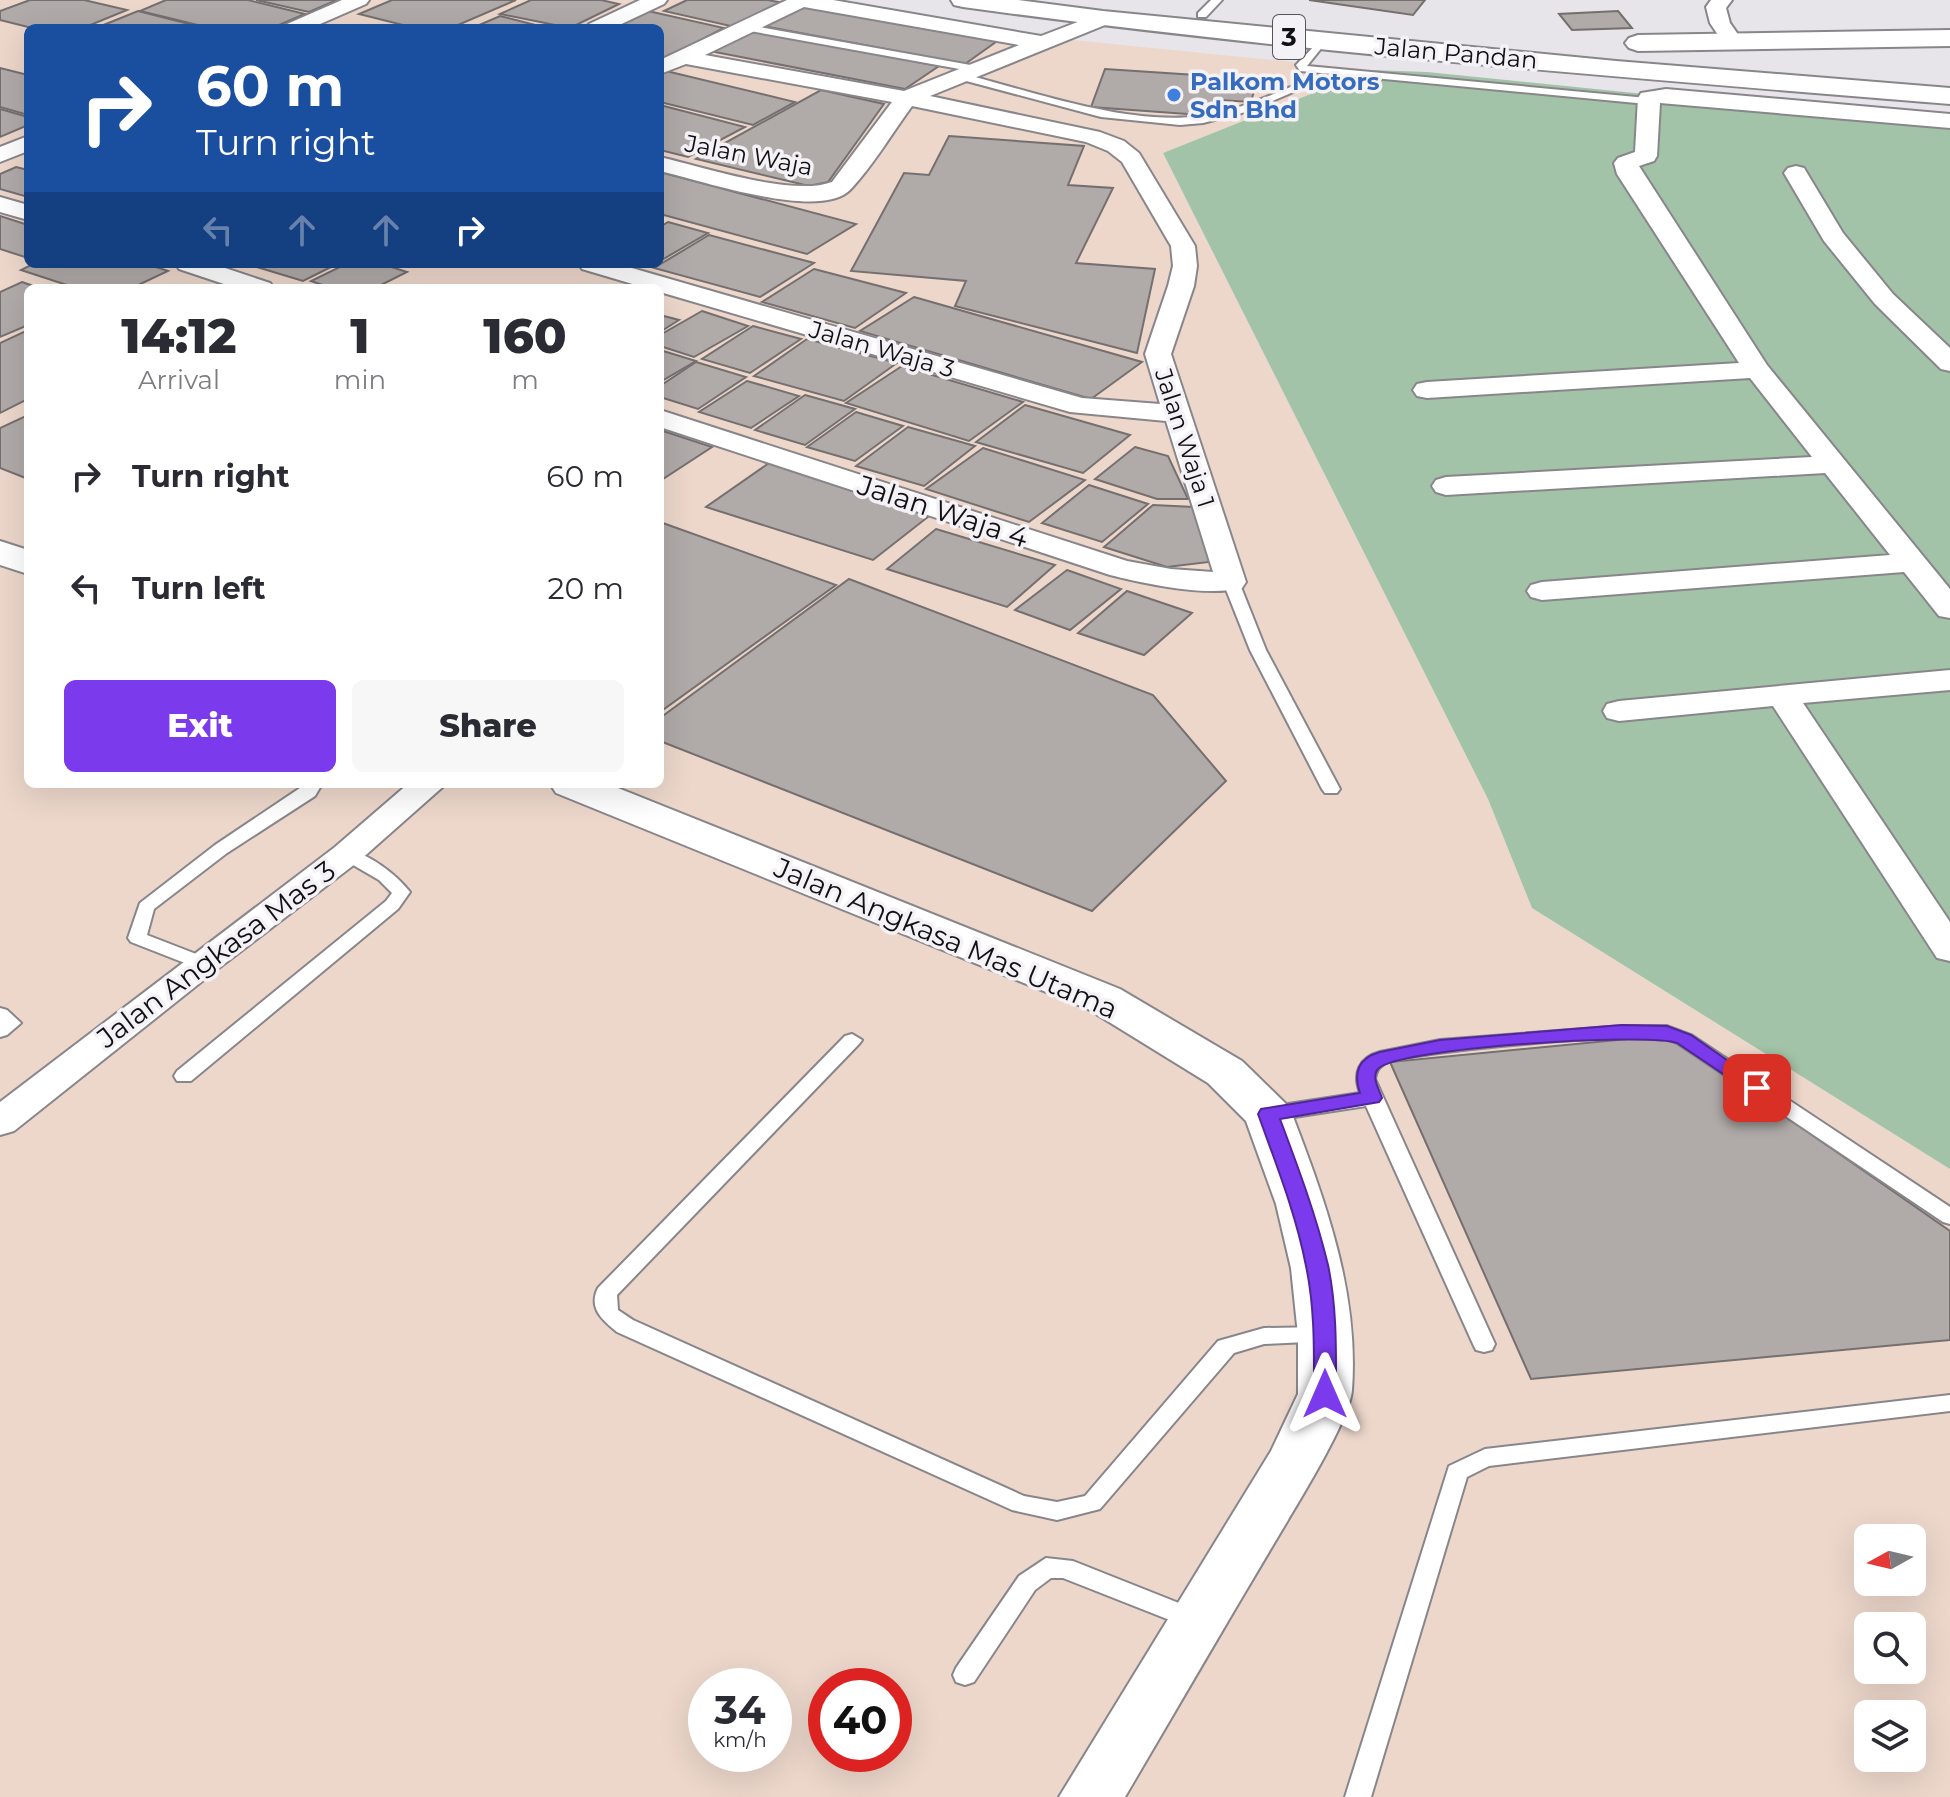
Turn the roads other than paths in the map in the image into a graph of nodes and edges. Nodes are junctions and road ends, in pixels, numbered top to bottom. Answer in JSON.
{"nodes":[{"id":1,"x":359,"y":0,"type":"edge"},
{"id":2,"x":657,"y":0,"type":"edge"},
{"id":3,"x":799,"y":0,"type":"edge"},
{"id":4,"x":963,"y":0,"type":"edge"},
{"id":5,"x":1069,"y":0,"type":"edge"},
{"id":6,"x":1722,"y":0,"type":"edge"},
{"id":7,"x":1209,"y":8,"type":"edge"},
{"id":8,"x":1103,"y":19,"type":"junction"},
{"id":9,"x":303,"y":24,"type":"edge"},
{"id":10,"x":605,"y":24,"type":"edge"},
{"id":11,"x":743,"y":27,"type":"junction"},
{"id":12,"x":1950,"y":38,"type":"edge"},
{"id":13,"x":1818,"y":40,"type":"junction"},
{"id":14,"x":1322,"y":41,"type":"junction"},
{"id":15,"x":1044,"y":43,"type":"junction"},
{"id":16,"x":1733,"y":43,"type":"junction"},
{"id":17,"x":1950,"y":55,"type":"edge"},
{"id":18,"x":683,"y":57,"type":"junction"},
{"id":19,"x":664,"y":66,"type":"edge"},
{"id":20,"x":969,"y":72,"type":"junction"},
{"id":21,"x":1316,"y":80,"type":"dead end"},
{"id":22,"x":1801,"y":82,"type":"junction"},
{"id":23,"x":1950,"y":84,"type":"edge"},
{"id":24,"x":1950,"y":96,"type":"edge"},
{"id":25,"x":906,"y":98,"type":"junction"},
{"id":26,"x":1647,"y":101,"type":"junction"},
{"id":27,"x":1950,"y":121,"type":"edge"},
{"id":28,"x":24,"y":145,"type":"edge"},
{"id":29,"x":0,"y":155,"type":"edge"},
{"id":30,"x":664,"y":165,"type":"edge"},
{"id":31,"x":1796,"y":173,"type":"dead end"},
{"id":32,"x":0,"y":204,"type":"edge"},
{"id":33,"x":24,"y":212,"type":"edge"},
{"id":34,"x":200,"y":268,"type":"edge"},
{"id":35,"x":605,"y":268,"type":"edge"},
{"id":36,"x":249,"y":284,"type":"edge"},
{"id":37,"x":660,"y":284,"type":"edge"},
{"id":38,"x":664,"y":285,"type":"edge"},
{"id":39,"x":1950,"y":363,"type":"edge"},
{"id":40,"x":1757,"y":370,"type":"junction"},
{"id":41,"x":1427,"y":390,"type":"dead end"},
{"id":42,"x":1176,"y":414,"type":"junction"},
{"id":43,"x":664,"y":419,"type":"edge"},
{"id":44,"x":1832,"y":464,"type":"junction"},
{"id":45,"x":1446,"y":486,"type":"dead end"},
{"id":46,"x":0,"y":552,"type":"edge"},
{"id":47,"x":24,"y":561,"type":"edge"},
{"id":48,"x":1911,"y":562,"type":"junction"},
{"id":49,"x":1231,"y":582,"type":"junction"},
{"id":50,"x":1542,"y":591,"type":"dead end"},
{"id":51,"x":1950,"y":609,"type":"edge"},
{"id":52,"x":1950,"y":680,"type":"edge"},
{"id":53,"x":1782,"y":696,"type":"junction"},
{"id":54,"x":1619,"y":711,"type":"dead end"},
{"id":55,"x":312,"y":788,"type":"edge"},
{"id":56,"x":424,"y":788,"type":"edge"},
{"id":57,"x":581,"y":788,"type":"edge"},
{"id":58,"x":1331,"y":789,"type":"dead end"},
{"id":59,"x":347,"y":854,"type":"junction"},
{"id":60,"x":1950,"y":950,"type":"edge"},
{"id":61,"x":202,"y":963,"type":"junction"},
{"id":62,"x":0,"y":1014,"type":"edge"},
{"id":63,"x":0,"y":1031,"type":"edge"},
{"id":64,"x":852,"y":1040,"type":"dead end"},
{"id":65,"x":184,"y":1076,"type":"dead end"},
{"id":66,"x":1372,"y":1098,"type":"junction"},
{"id":67,"x":1268,"y":1114,"type":"junction"},
{"id":68,"x":0,"y":1122,"type":"edge"},
{"id":69,"x":1950,"y":1217,"type":"edge"},
{"id":70,"x":1325,"y":1335,"type":"junction"},
{"id":71,"x":1484,"y":1344,"type":"dead end"},
{"id":72,"x":1950,"y":1403,"type":"edge"},
{"id":73,"x":1197,"y":1621,"type":"junction"},
{"id":74,"x":965,"y":1675,"type":"dead end"},
{"id":75,"x":1091,"y":1797,"type":"edge"},
{"id":76,"x":1358,"y":1797,"type":"edge"}],
"edges":[{"from":1,"to":9,"type":"street"},
{"from":2,"to":10,"type":"street"},
{"from":3,"to":11,"type":"street"},
{"from":3,"to":15,"type":"street"},
{"from":4,"to":8,"type":"main road","name":"Jalan Pandan","number":"3"},
{"from":5,"to":7,"type":"main road","name":"Jalan Pandan","number":"3"},
{"from":6,"to":16,"type":"street"},
{"from":7,"to":16,"type":"main road","name":"Jalan Pandan","number":"3"},
{"from":8,"to":14,"type":"main road","name":"Jalan Pandan","number":"3"},
{"from":8,"to":15,"type":"street"},
{"from":11,"to":18,"type":"street"},
{"from":11,"to":20,"type":"lane"},
{"from":12,"to":13,"type":"main road","name":"Jalan Pandan","number":"3"},
{"from":13,"to":16,"type":"main road","name":"Jalan Pandan","number":"3"},
{"from":13,"to":17,"type":"main road"},
{"from":14,"to":22,"type":"main road","name":"Jalan Pandan","number":"3"},
{"from":14,"to":26,"type":"lane"},
{"from":15,"to":20,"type":"street"},
{"from":18,"to":19,"type":"street"},
{"from":18,"to":25,"type":"street","name":"Jalan Waja 1"},
{"from":20,"to":21,"type":"lane"},
{"from":20,"to":25,"type":"street"},
{"from":22,"to":23,"type":"main road"},
{"from":22,"to":24,"type":"main road","name":"Jalan Pandan","number":"3"},
{"from":25,"to":30,"type":"street","name":"Jalan Waja"},
{"from":25,"to":42,"type":"street","name":"Jalan Waja 1"},
{"from":26,"to":27,"type":"street"},
{"from":26,"to":40,"type":"street"},
{"from":28,"to":29,"type":"street"},
{"from":31,"to":39,"type":"street"},
{"from":32,"to":33,"type":"street"},
{"from":34,"to":36,"type":"street"},
{"from":35,"to":37,"type":"street","name":"Jalan Waja 3"},
{"from":38,"to":42,"type":"street","name":"Jalan Waja 3"},
{"from":40,"to":41,"type":"street"},
{"from":40,"to":44,"type":"street"},
{"from":42,"to":49,"type":"street","name":"Jalan Waja 1"},
{"from":43,"to":49,"type":"street","name":"Jalan Waja 4"},
{"from":44,"to":45,"type":"street"},
{"from":44,"to":48,"type":"street"},
{"from":46,"to":47,"type":"main road"},
{"from":48,"to":50,"type":"street"},
{"from":48,"to":51,"type":"street"},
{"from":49,"to":58,"type":"lane","name":"Jalan Waja 1"},
{"from":52,"to":53,"type":"street"},
{"from":53,"to":54,"type":"street"},
{"from":53,"to":60,"type":"street"},
{"from":55,"to":61,"type":"lane"},
{"from":56,"to":59,"type":"street","name":"Jalan Angkasa Mas 3"},
{"from":57,"to":67,"type":"main road","name":"Jalan Angkasa Mas Utama"},
{"from":59,"to":61,"type":"street","name":"Jalan Angkasa Mas 3"},
{"from":59,"to":65,"type":"lane"},
{"from":61,"to":68,"type":"street","name":"Jalan Angkasa Mas 3"},
{"from":62,"to":63,"type":"lane"},
{"from":64,"to":70,"type":"lane"},
{"from":66,"to":67,"type":"lane"},
{"from":66,"to":69,"type":"lane"},
{"from":66,"to":71,"type":"lane"},
{"from":67,"to":70,"type":"main road","name":"Jalan Angkasa Mas Utama"},
{"from":70,"to":73,"type":"main road","name":"Jalan Angkasa Mas Utama"},
{"from":72,"to":76,"type":"lane"},
{"from":73,"to":74,"type":"lane"},
{"from":73,"to":75,"type":"main road","name":"Jalan Angkasa Mas Utama"}]}
